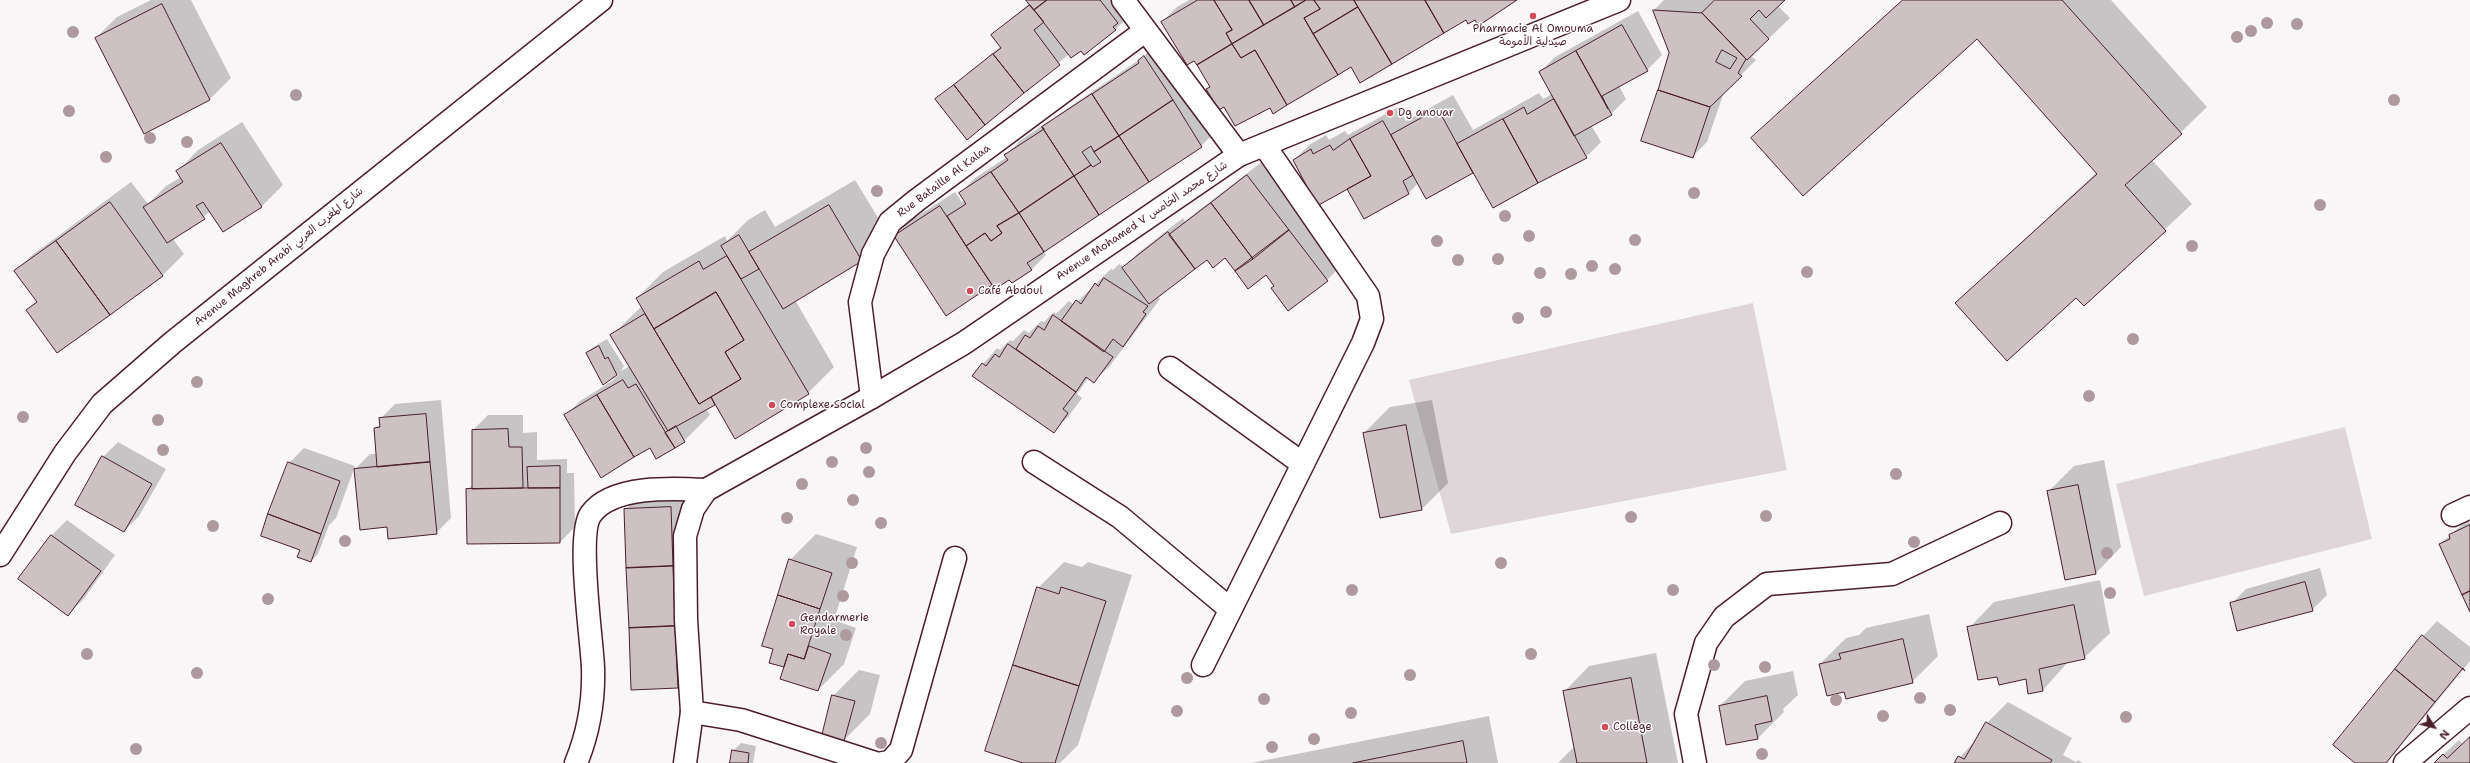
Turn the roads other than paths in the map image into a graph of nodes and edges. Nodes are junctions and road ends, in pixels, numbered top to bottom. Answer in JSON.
{"nodes":[{"id":1,"x":601,"y":0,"type":"edge"},
{"id":2,"x":1123,"y":0,"type":"edge"},
{"id":3,"x":1619,"y":0,"type":"edge"},
{"id":4,"x":1145,"y":31,"type":"junction"},
{"id":5,"x":1264,"y":145,"type":"junction"},
{"id":6,"x":1239,"y":155,"type":"junction"},
{"id":7,"x":1170,"y":368,"type":"dead end"},
{"id":8,"x":872,"y":398,"type":"junction"},
{"id":9,"x":1034,"y":462,"type":"dead end"},
{"id":10,"x":1303,"y":464,"type":"junction"},
{"id":11,"x":706,"y":490,"type":"junction"},
{"id":12,"x":2000,"y":522,"type":"dead end"},
{"id":13,"x":0,"y":555,"type":"edge"},
{"id":14,"x":955,"y":558,"type":"dead end"},
{"id":15,"x":1230,"y":609,"type":"junction"},
{"id":16,"x":1203,"y":665,"type":"dead end"},
{"id":17,"x":2470,"y":708,"type":"edge"},
{"id":18,"x":692,"y":712,"type":"junction"},
{"id":19,"x":576,"y":763,"type":"edge"},
{"id":20,"x":685,"y":763,"type":"edge"},
{"id":21,"x":875,"y":763,"type":"edge"},
{"id":22,"x":883,"y":763,"type":"edge"},
{"id":23,"x":1695,"y":763,"type":"edge"},
{"id":24,"x":2405,"y":763,"type":"edge"}],
"edges":[{"from":1,"to":13,"type":"street","name":"Avenue Maghreb Arabi شارع المغرب العربي"},
{"from":2,"to":4,"type":"street"},
{"from":3,"to":5,"type":"street","name":"Avenue Mohamed V شارع محمد الخامس"},
{"from":4,"to":6,"type":"street"},
{"from":4,"to":8,"type":"street","name":"Rue Bataille Al Kalaa"},
{"from":5,"to":6,"type":"street","name":"Avenue Mohamed V شارع محمد الخامس"},
{"from":5,"to":10,"type":"street"},
{"from":6,"to":8,"type":"street","name":"Avenue Mohamed V شارع محمد الخامس"},
{"from":7,"to":10,"type":"street"},
{"from":8,"to":11,"type":"street","name":"Avenue Mohamed V شارع محمد الخامس"},
{"from":9,"to":15,"type":"street"},
{"from":10,"to":15,"type":"street"},
{"from":11,"to":18,"type":"street","name":"Avenue Mohamed V شارع محمد الخامس"},
{"from":11,"to":19,"type":"street"},
{"from":12,"to":23,"type":"street"},
{"from":14,"to":22,"type":"street"},
{"from":15,"to":16,"type":"street"},
{"from":17,"to":24,"type":"street"},
{"from":18,"to":20,"type":"street","name":"Avenue Mohamed V شارع محمد الخامس"},
{"from":18,"to":21,"type":"street"}]}
